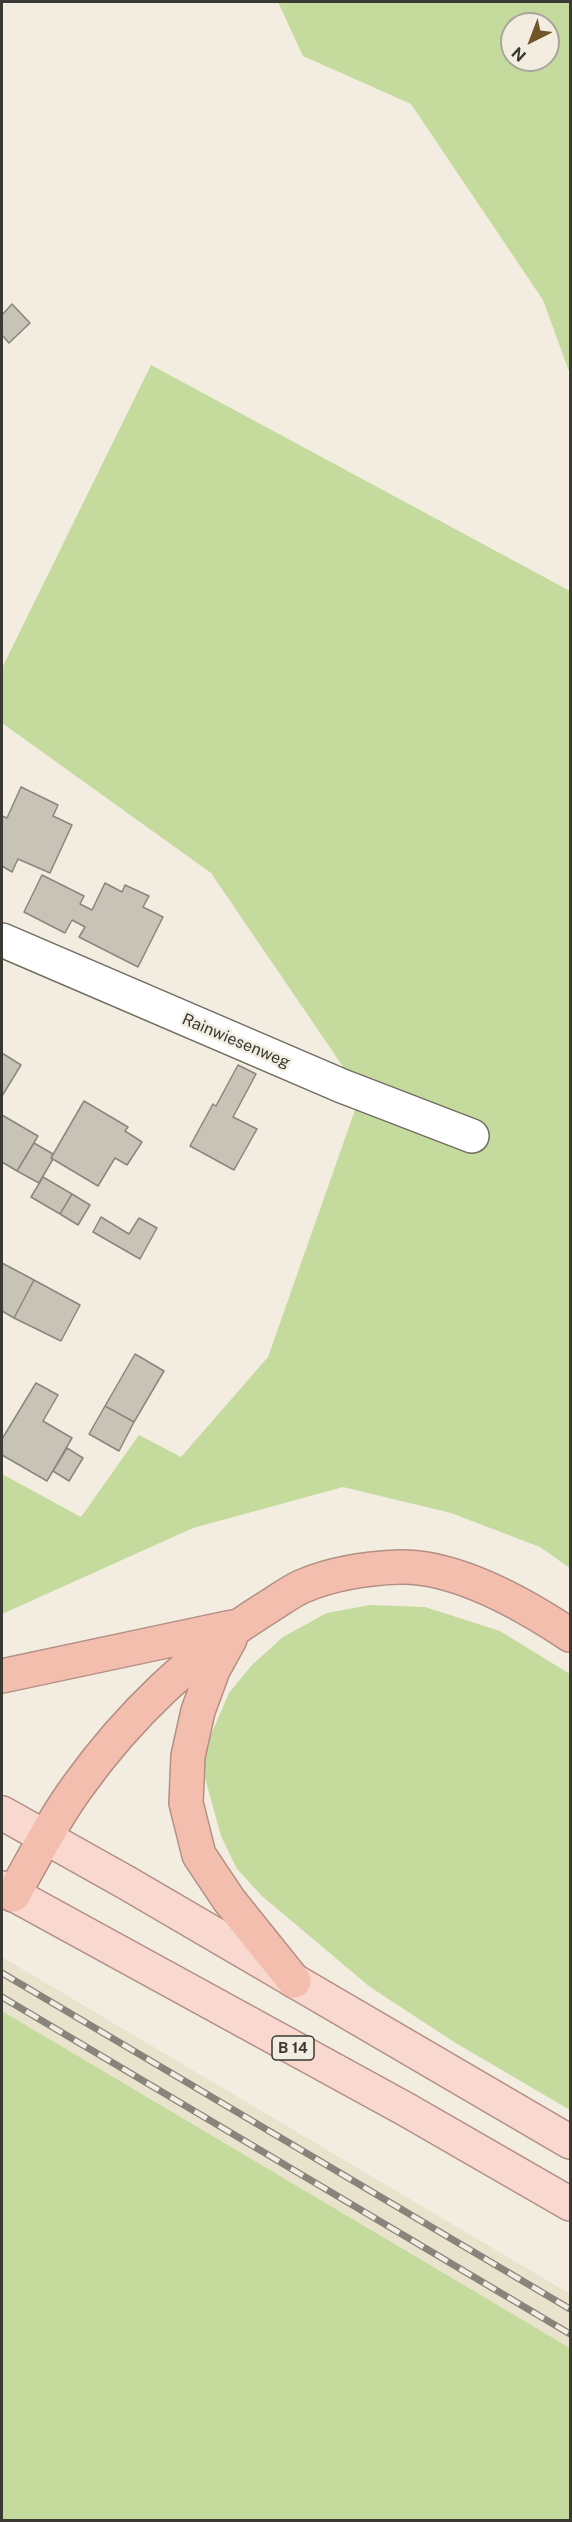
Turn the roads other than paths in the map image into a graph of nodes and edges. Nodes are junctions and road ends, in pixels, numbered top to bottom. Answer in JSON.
{"nodes":[{"id":1,"x":2,"y":940,"type":"edge"},
{"id":2,"x":472,"y":1136,"type":"dead end"},
{"id":3,"x":237,"y":1626,"type":"junction"},
{"id":4,"x":570,"y":1635,"type":"edge"},
{"id":5,"x":2,"y":1676,"type":"edge"},
{"id":6,"x":2,"y":1813,"type":"edge"},
{"id":7,"x":45,"y":1838,"type":"junction"},
{"id":8,"x":7,"y":1892,"type":"edge"},
{"id":9,"x":294,"y":1981,"type":"junction"},
{"id":10,"x":570,"y":2142,"type":"edge"},
{"id":11,"x":570,"y":2204,"type":"edge"}],
"edges":[{"from":1,"to":2,"type":"street","name":"Rainwiesenweg"},
{"from":3,"to":4,"type":"highway"},
{"from":3,"to":5,"type":"highway"},
{"from":3,"to":7,"type":"highway"},
{"from":3,"to":9,"type":"highway"},
{"from":6,"to":7,"type":"main road"},
{"from":7,"to":8,"type":"highway"},
{"from":7,"to":9,"type":"main road"},
{"from":8,"to":11,"type":"main road","number":"B 14"},
{"from":9,"to":10,"type":"main road"}]}
